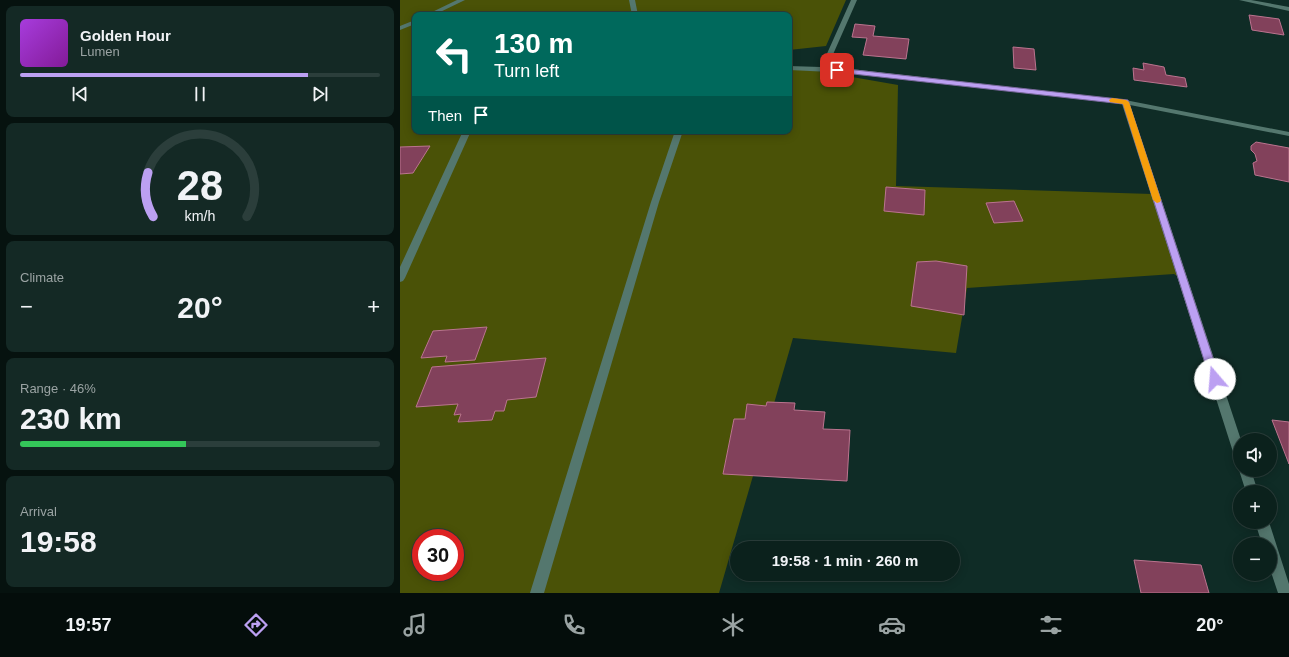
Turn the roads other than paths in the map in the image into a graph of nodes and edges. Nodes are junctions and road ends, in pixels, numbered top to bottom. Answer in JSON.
{"nodes":[{"id":1,"x":462,"y":0,"type":"edge"},
{"id":2,"x":632,"y":0,"type":"edge"},
{"id":3,"x":854,"y":0,"type":"edge"},
{"id":4,"x":1242,"y":0,"type":"edge"},
{"id":5,"x":1289,"y":9,"type":"edge"},
{"id":6,"x":436,"y":12,"type":"edge"},
{"id":7,"x":634,"y":12,"type":"edge"},
{"id":8,"x":412,"y":23,"type":"edge"},
{"id":9,"x":400,"y":28,"type":"edge"},
{"id":10,"x":792,"y":68,"type":"edge"},
{"id":11,"x":822,"y":70,"type":"junction"},
{"id":12,"x":1126,"y":102,"type":"junction"},
{"id":13,"x":466,"y":134,"type":"edge"},
{"id":14,"x":678,"y":134,"type":"edge"},
{"id":15,"x":1289,"y":134,"type":"edge"},
{"id":16,"x":400,"y":278,"type":"edge"},
{"id":17,"x":1233,"y":433,"type":"edge"},
{"id":18,"x":1277,"y":569,"type":"edge"},
{"id":19,"x":538,"y":593,"type":"edge"},
{"id":20,"x":1285,"y":593,"type":"edge"}],
"edges":[{"from":1,"to":6,"type":"street"},
{"from":2,"to":7,"type":"street"},
{"from":3,"to":11,"type":"street"},
{"from":4,"to":5,"type":"street"},
{"from":8,"to":9,"type":"street"},
{"from":10,"to":11,"type":"street"},
{"from":11,"to":12,"type":"street"},
{"from":12,"to":15,"type":"street"},
{"from":12,"to":17,"type":"street"},
{"from":13,"to":16,"type":"street"},
{"from":14,"to":19,"type":"street"},
{"from":18,"to":20,"type":"street"}]}
